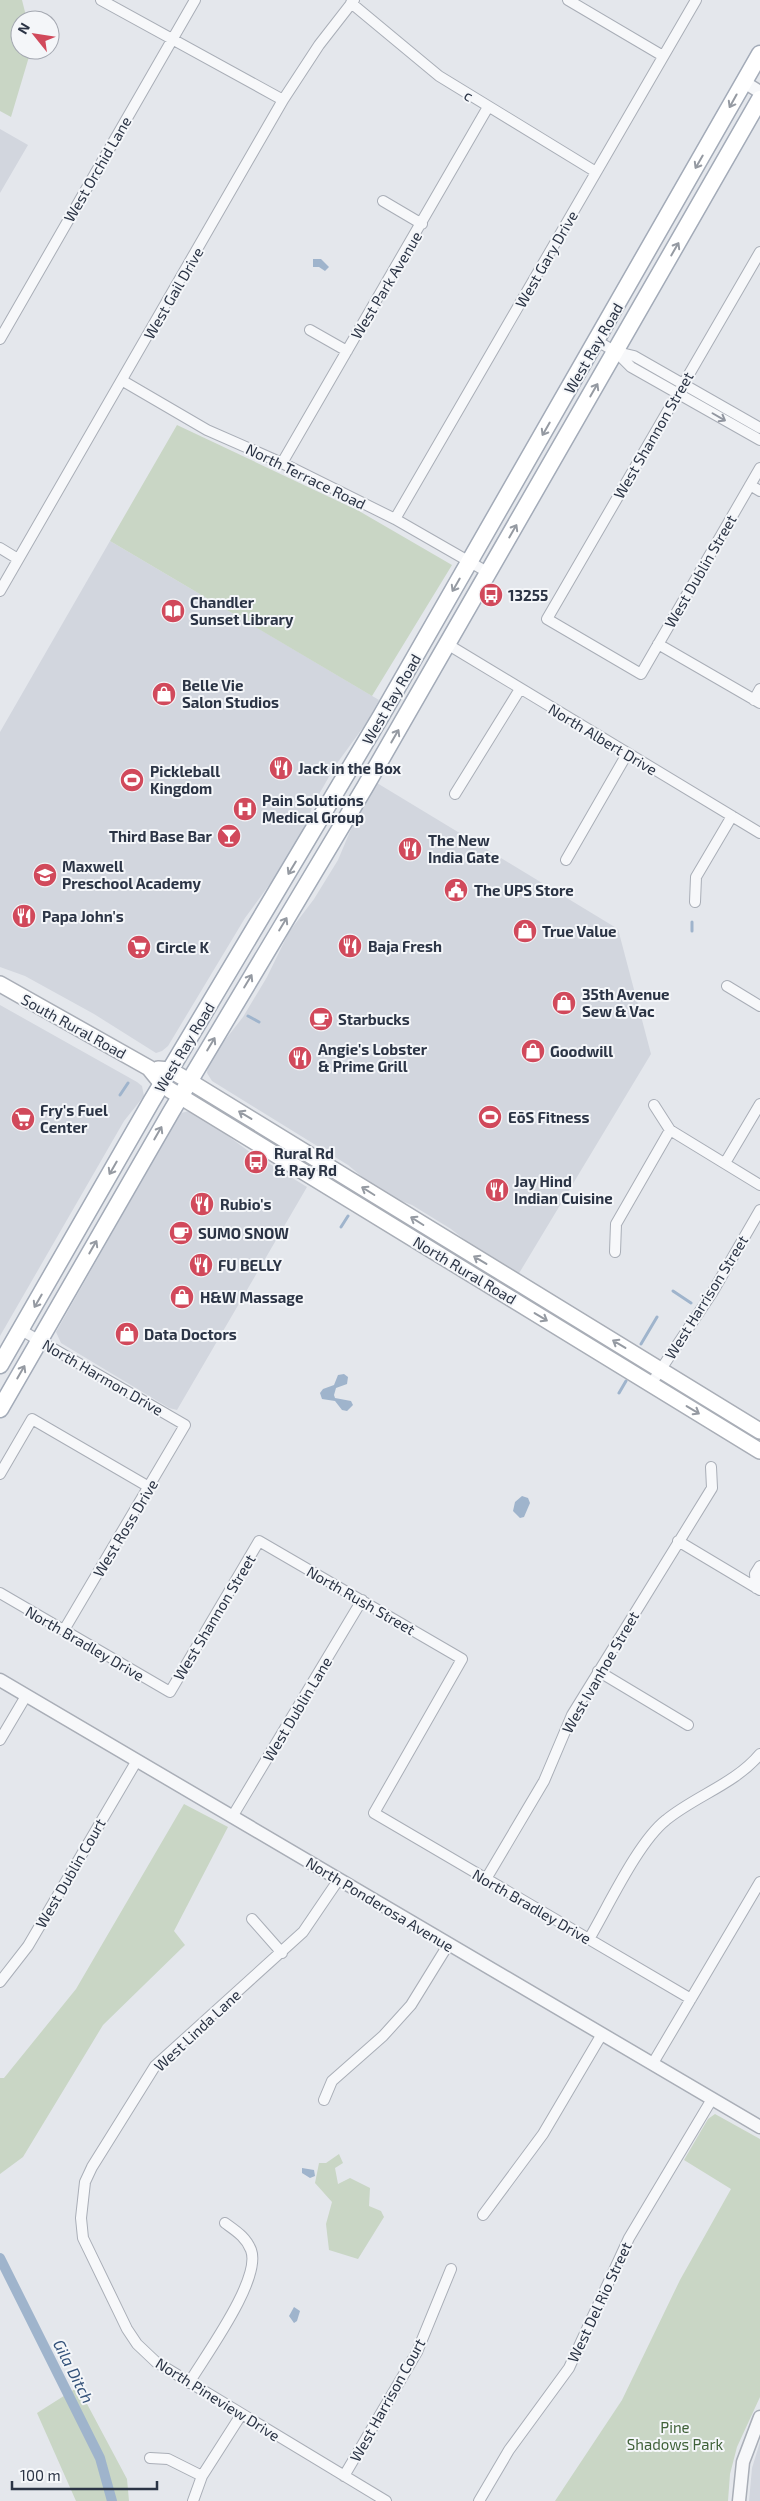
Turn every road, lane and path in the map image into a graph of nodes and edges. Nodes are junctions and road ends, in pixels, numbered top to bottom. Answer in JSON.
{"nodes":[{"id":1,"x":101,"y":0,"type":"edge"},
{"id":2,"x":195,"y":0,"type":"edge"},
{"id":3,"x":568,"y":0,"type":"edge"},
{"id":4,"x":696,"y":0,"type":"edge"},
{"id":5,"x":353,"y":2,"type":"edge"},
{"id":6,"x":171,"y":40,"type":"junction"},
{"id":7,"x":760,"y":54,"type":"edge"},
{"id":8,"x":663,"y":56,"type":"junction"},
{"id":9,"x":744,"y":82,"type":"junction"},
{"id":10,"x":760,"y":92,"type":"edge"},
{"id":11,"x":760,"y":99,"type":"edge"},
{"id":12,"x":283,"y":100,"type":"junction"},
{"id":13,"x":488,"y":107,"type":"junction"},
{"id":14,"x":596,"y":172,"type":"junction"},
{"id":15,"x":383,"y":201,"type":"dead end"},
{"id":16,"x":422,"y":224,"type":"junction"},
{"id":17,"x":760,"y":252,"type":"edge"},
{"id":18,"x":310,"y":330,"type":"dead end"},
{"id":19,"x":0,"y":339,"type":"edge"},
{"id":20,"x":597,"y":341,"type":"junction"},
{"id":21,"x":347,"y":351,"type":"junction"},
{"id":22,"x":616,"y":352,"type":"junction"},
{"id":23,"x":123,"y":381,"type":"junction"},
{"id":24,"x":683,"y":384,"type":"junction"},
{"id":25,"x":678,"y":394,"type":"junction"},
{"id":26,"x":760,"y":428,"type":"edge"},
{"id":27,"x":760,"y":440,"type":"edge"},
{"id":28,"x":282,"y":463,"type":"junction"},
{"id":29,"x":760,"y":468,"type":"edge"},
{"id":30,"x":750,"y":485,"type":"junction"},
{"id":31,"x":760,"y":491,"type":"edge"},
{"id":32,"x":395,"y":519,"type":"junction"},
{"id":33,"x":0,"y":548,"type":"edge"},
{"id":34,"x":18,"y":559,"type":"junction"},
{"id":35,"x":470,"y":562,"type":"junction"},
{"id":36,"x":489,"y":573,"type":"junction"},
{"id":37,"x":0,"y":591,"type":"edge"},
{"id":38,"x":448,"y":644,"type":"junction"},
{"id":39,"x":658,"y":644,"type":"junction"},
{"id":40,"x":641,"y":674,"type":"joint"},
{"id":41,"x":520,"y":689,"type":"junction"},
{"id":42,"x":760,"y":689,"type":"edge"},
{"id":43,"x":757,"y":701,"type":"edge"},
{"id":44,"x":627,"y":754,"type":"junction"},
{"id":45,"x":455,"y":794,"type":"dead end"},
{"id":46,"x":732,"y":816,"type":"junction"},
{"id":47,"x":317,"y":826,"type":"junction"},
{"id":48,"x":760,"y":833,"type":"edge"},
{"id":49,"x":334,"y":838,"type":"junction"},
{"id":50,"x":566,"y":860,"type":"dead end"},
{"id":51,"x":695,"y":902,"type":"dead end"},
{"id":52,"x":0,"y":984,"type":"edge"},
{"id":53,"x":727,"y":986,"type":"dead end"},
{"id":54,"x":760,"y":1006,"type":"edge"},
{"id":55,"x":149,"y":1068,"type":"junction"},
{"id":56,"x":179,"y":1075,"type":"junction"},
{"id":57,"x":171,"y":1090,"type":"junction"},
{"id":58,"x":760,"y":1104,"type":"edge"},
{"id":59,"x":654,"y":1105,"type":"dead end"},
{"id":60,"x":670,"y":1130,"type":"junction"},
{"id":61,"x":725,"y":1163,"type":"junction"},
{"id":62,"x":760,"y":1185,"type":"edge"},
{"id":63,"x":760,"y":1210,"type":"edge"},
{"id":64,"x":615,"y":1252,"type":"dead end"},
{"id":65,"x":21,"y":1330,"type":"junction"},
{"id":66,"x":40,"y":1340,"type":"junction"},
{"id":67,"x":0,"y":1366,"type":"edge"},
{"id":68,"x":660,"y":1370,"type":"junction"},
{"id":69,"x":651,"y":1384,"type":"junction"},
{"id":70,"x":0,"y":1409,"type":"edge"},
{"id":71,"x":185,"y":1425,"type":"joint"},
{"id":72,"x":760,"y":1432,"type":"edge"},
{"id":73,"x":760,"y":1451,"type":"edge"},
{"id":74,"x":711,"y":1467,"type":"dead end"},
{"id":75,"x":0,"y":1474,"type":"edge"},
{"id":76,"x":149,"y":1487,"type":"junction"},
{"id":77,"x":259,"y":1541,"type":"joint"},
{"id":78,"x":678,"y":1541,"type":"junction"},
{"id":79,"x":760,"y":1566,"type":"edge"},
{"id":80,"x":759,"y":1588,"type":"edge"},
{"id":81,"x":0,"y":1593,"type":"edge"},
{"id":82,"x":362,"y":1600,"type":"junction"},
{"id":83,"x":64,"y":1630,"type":"junction"},
{"id":84,"x":598,"y":1671,"type":"junction"},
{"id":85,"x":0,"y":1680,"type":"edge"},
{"id":86,"x":170,"y":1692,"type":"joint"},
{"id":87,"x":26,"y":1696,"type":"junction"},
{"id":88,"x":688,"y":1725,"type":"dead end"},
{"id":89,"x":0,"y":1740,"type":"edge"},
{"id":90,"x":760,"y":1754,"type":"edge"},
{"id":91,"x":136,"y":1762,"type":"junction"},
{"id":92,"x":374,"y":1813,"type":"joint"},
{"id":93,"x":232,"y":1817,"type":"junction"},
{"id":94,"x":339,"y":1879,"type":"junction"},
{"id":95,"x":486,"y":1879,"type":"junction"},
{"id":96,"x":760,"y":1882,"type":"edge"},
{"id":97,"x":252,"y":1919,"type":"dead end"},
{"id":98,"x":589,"y":1940,"type":"junction"},
{"id":99,"x":448,"y":1945,"type":"junction"},
{"id":100,"x":282,"y":1953,"type":"junction"},
{"id":101,"x":0,"y":1982,"type":"edge"},
{"id":102,"x":691,"y":1999,"type":"junction"},
{"id":103,"x":602,"y":2034,"type":"junction"},
{"id":104,"x":653,"y":2063,"type":"junction"},
{"id":105,"x":712,"y":2099,"type":"junction"},
{"id":106,"x":324,"y":2100,"type":"dead end"},
{"id":107,"x":760,"y":2127,"type":"edge"},
{"id":108,"x":82,"y":2199,"type":"joint"},
{"id":109,"x":483,"y":2215,"type":"dead end"},
{"id":110,"x":225,"y":2223,"type":"dead end"},
{"id":111,"x":451,"y":2269,"type":"dead end"},
{"id":112,"x":189,"y":2383,"type":"junction"},
{"id":113,"x":241,"y":2414,"type":"junction"},
{"id":114,"x":760,"y":2417,"type":"edge"},
{"id":115,"x":150,"y":2458,"type":"dead end"},
{"id":116,"x":202,"y":2476,"type":"junction"},
{"id":117,"x":344,"y":2476,"type":"junction"},
{"id":118,"x":193,"y":2501,"type":"edge"},
{"id":119,"x":386,"y":2501,"type":"edge"},
{"id":120,"x":479,"y":2501,"type":"edge"},
{"id":121,"x":739,"y":2501,"type":"edge"}],
"edges":[{"from":1,"to":6,"type":"street"},
{"from":2,"to":6,"type":"street","name":"West Orchid Lane"},
{"from":3,"to":8,"type":"street"},
{"from":4,"to":8,"type":"street","name":"West Gary Drive"},
{"from":5,"to":12,"type":"street","name":"West Gail Drive"},
{"from":5,"to":13,"type":"street","name":"c"},
{"from":6,"to":12,"type":"street"},
{"from":6,"to":19,"type":"street","name":"West Orchid Lane"},
{"from":7,"to":9,"type":"main road","name":"West Ray Road"},
{"from":8,"to":14,"type":"street","name":"West Gary Drive"},
{"from":9,"to":10,"type":"street"},
{"from":9,"to":20,"type":"main road","name":"West Ray Road","one_way":true},
{"from":22,"to":11,"type":"main road","name":"West Ray Road","one_way":true},
{"from":12,"to":23,"type":"street","name":"West Gail Drive"},
{"from":13,"to":14,"type":"street","name":"c"},
{"from":13,"to":16,"type":"street","name":"West Park Avenue"},
{"from":14,"to":32,"type":"street","name":"West Gary Drive"},
{"from":15,"to":16,"type":"street"},
{"from":16,"to":21,"type":"street","name":"West Park Avenue"},
{"from":17,"to":24,"type":"street","name":"West Shannon Street"},
{"from":18,"to":21,"type":"street"},
{"from":20,"to":22,"type":"street"},
{"from":20,"to":35,"type":"main road","name":"West Ray Road","one_way":true},
{"from":21,"to":28,"type":"street","name":"West Park Avenue"},
{"from":22,"to":24,"type":"street"},
{"from":22,"to":25,"type":"street"},
{"from":36,"to":22,"type":"main road","name":"West Ray Road","one_way":true},
{"from":23,"to":28,"type":"street","name":"North Terrace Road"},
{"from":23,"to":34,"type":"street","name":"West Gail Drive"},
{"from":24,"to":25,"type":"street","name":"West Shannon Street"},
{"from":24,"to":26,"type":"street"},
{"from":25,"to":27,"type":"street","one_way":true},
{"from":25,"to":40,"type":"street","name":"West Shannon Street"},
{"from":28,"to":32,"type":"street","name":"North Terrace Road"},
{"from":29,"to":30,"type":"street","name":"West Dublin Street"},
{"from":30,"to":31,"type":"street"},
{"from":30,"to":39,"type":"street","name":"West Dublin Street"},
{"from":32,"to":35,"type":"street","name":"North Terrace Road"},
{"from":33,"to":34,"type":"street"},
{"from":34,"to":37,"type":"street","name":"West Gail Drive"},
{"from":35,"to":36,"type":"street","name":"North Terrace Road"},
{"from":35,"to":47,"type":"main road","name":"West Ray Road","one_way":true},
{"from":36,"to":38,"type":"main road","name":"West Ray Road"},
{"from":38,"to":41,"type":"street","name":"North Albert Drive"},
{"from":49,"to":38,"type":"main road","name":"West Ray Road","one_way":true},
{"from":39,"to":40,"type":"street","name":"West Dublin Street"},
{"from":39,"to":43,"type":"street"},
{"from":41,"to":44,"type":"street","name":"North Albert Drive"},
{"from":41,"to":45,"type":"street"},
{"from":42,"to":43,"type":"street"},
{"from":44,"to":46,"type":"street","name":"North Albert Drive"},
{"from":44,"to":50,"type":"street"},
{"from":46,"to":48,"type":"street","name":"North Albert Drive"},
{"from":46,"to":51,"type":"street"},
{"from":47,"to":49,"type":"main road"},
{"from":47,"to":56,"type":"main road","name":"West Ray Road","one_way":true},
{"from":56,"to":49,"type":"main road","name":"West Ray Road","one_way":true},
{"from":52,"to":55,"type":"main road","name":"South Rural Road"},
{"from":53,"to":54,"type":"street"},
{"from":55,"to":56,"type":"main road","name":"South Rural Road"},
{"from":55,"to":57,"type":"main road","name":"South Rural Road"},
{"from":56,"to":57,"type":"main road","name":"West Ray Road"},
{"from":68,"to":56,"type":"main road","name":"North Rural Road","one_way":true},
{"from":57,"to":65,"type":"main road","name":"West Ray Road","one_way":true},
{"from":66,"to":57,"type":"main road","name":"West Ray Road","one_way":true},
{"from":57,"to":69,"type":"main road","name":"North Rural Road","one_way":true},
{"from":58,"to":61,"type":"street"},
{"from":59,"to":60,"type":"street"},
{"from":60,"to":61,"type":"street"},
{"from":60,"to":64,"type":"street"},
{"from":61,"to":62,"type":"street"},
{"from":63,"to":68,"type":"street","name":"West Harrison Street"},
{"from":65,"to":66,"type":"street","name":"North Harmon Drive"},
{"from":65,"to":67,"type":"main road","name":"West Ray Road"},
{"from":70,"to":66,"type":"main road","name":"West Ray Road","one_way":true},
{"from":66,"to":71,"type":"street","name":"North Harmon Drive"},
{"from":68,"to":69,"type":"street","name":"West Harrison Street"},
{"from":68,"to":72,"type":"main road","name":"North Rural Road"},
{"from":69,"to":73,"type":"main road","name":"North Rural Road","one_way":true},
{"from":71,"to":76,"type":"street","name":"West Ross Drive"},
{"from":74,"to":78,"type":"street","name":"West Ivanhoe Street"},
{"from":75,"to":76,"type":"street"},
{"from":76,"to":83,"type":"street","name":"West Ross Drive"},
{"from":77,"to":82,"type":"street","name":"North Rush Street"},
{"from":77,"to":86,"type":"street","name":"West Shannon Street"},
{"from":78,"to":80,"type":"street"},
{"from":78,"to":84,"type":"street","name":"West Ivanhoe Street"},
{"from":79,"to":80,"type":"street"},
{"from":81,"to":83,"type":"street","name":"North Bradley Drive"},
{"from":82,"to":92,"type":"street","name":"North Rush Street"},
{"from":82,"to":93,"type":"street","name":"West Dublin Lane"},
{"from":83,"to":86,"type":"street","name":"North Bradley Drive"},
{"from":84,"to":88,"type":"street"},
{"from":84,"to":95,"type":"street","name":"West Ivanhoe Street"},
{"from":85,"to":87,"type":"street","name":"North Ponderosa Avenue"},
{"from":87,"to":89,"type":"street"},
{"from":87,"to":91,"type":"street","name":"North Ponderosa Avenue"},
{"from":90,"to":98,"type":"street"},
{"from":91,"to":93,"type":"street","name":"North Ponderosa Avenue"},
{"from":91,"to":101,"type":"street","name":"West Dublin Court"},
{"from":92,"to":95,"type":"street","name":"North Bradley Drive"},
{"from":93,"to":94,"type":"street","name":"North Ponderosa Avenue"},
{"from":94,"to":99,"type":"street","name":"North Ponderosa Avenue"},
{"from":94,"to":100,"type":"street","name":"West Linda Lane"},
{"from":95,"to":98,"type":"street","name":"North Bradley Drive"},
{"from":96,"to":102,"type":"street"},
{"from":97,"to":100,"type":"street"},
{"from":98,"to":102,"type":"street","name":"North Bradley Drive"},
{"from":99,"to":103,"type":"street","name":"North Ponderosa Avenue"},
{"from":99,"to":106,"type":"street"},
{"from":100,"to":108,"type":"street","name":"West Linda Lane"},
{"from":102,"to":104,"type":"street"},
{"from":103,"to":104,"type":"street","name":"North Ponderosa Avenue"},
{"from":103,"to":109,"type":"street"},
{"from":104,"to":105,"type":"street","name":"North Ponderosa Avenue"},
{"from":105,"to":107,"type":"street","name":"North Ponderosa Avenue"},
{"from":105,"to":120,"type":"street","name":"West Del Rio Street"},
{"from":108,"to":112,"type":"street","name":"North Pineview Drive"},
{"from":110,"to":112,"type":"street"},
{"from":111,"to":117,"type":"street","name":"West Harrison Court"},
{"from":112,"to":113,"type":"street","name":"North Pineview Drive"},
{"from":113,"to":116,"type":"street"},
{"from":113,"to":117,"type":"street","name":"North Pineview Drive"},
{"from":114,"to":121,"type":"street"},
{"from":115,"to":116,"type":"street"},
{"from":116,"to":118,"type":"street"},
{"from":117,"to":119,"type":"street","name":"North Pineview Drive"}]}
